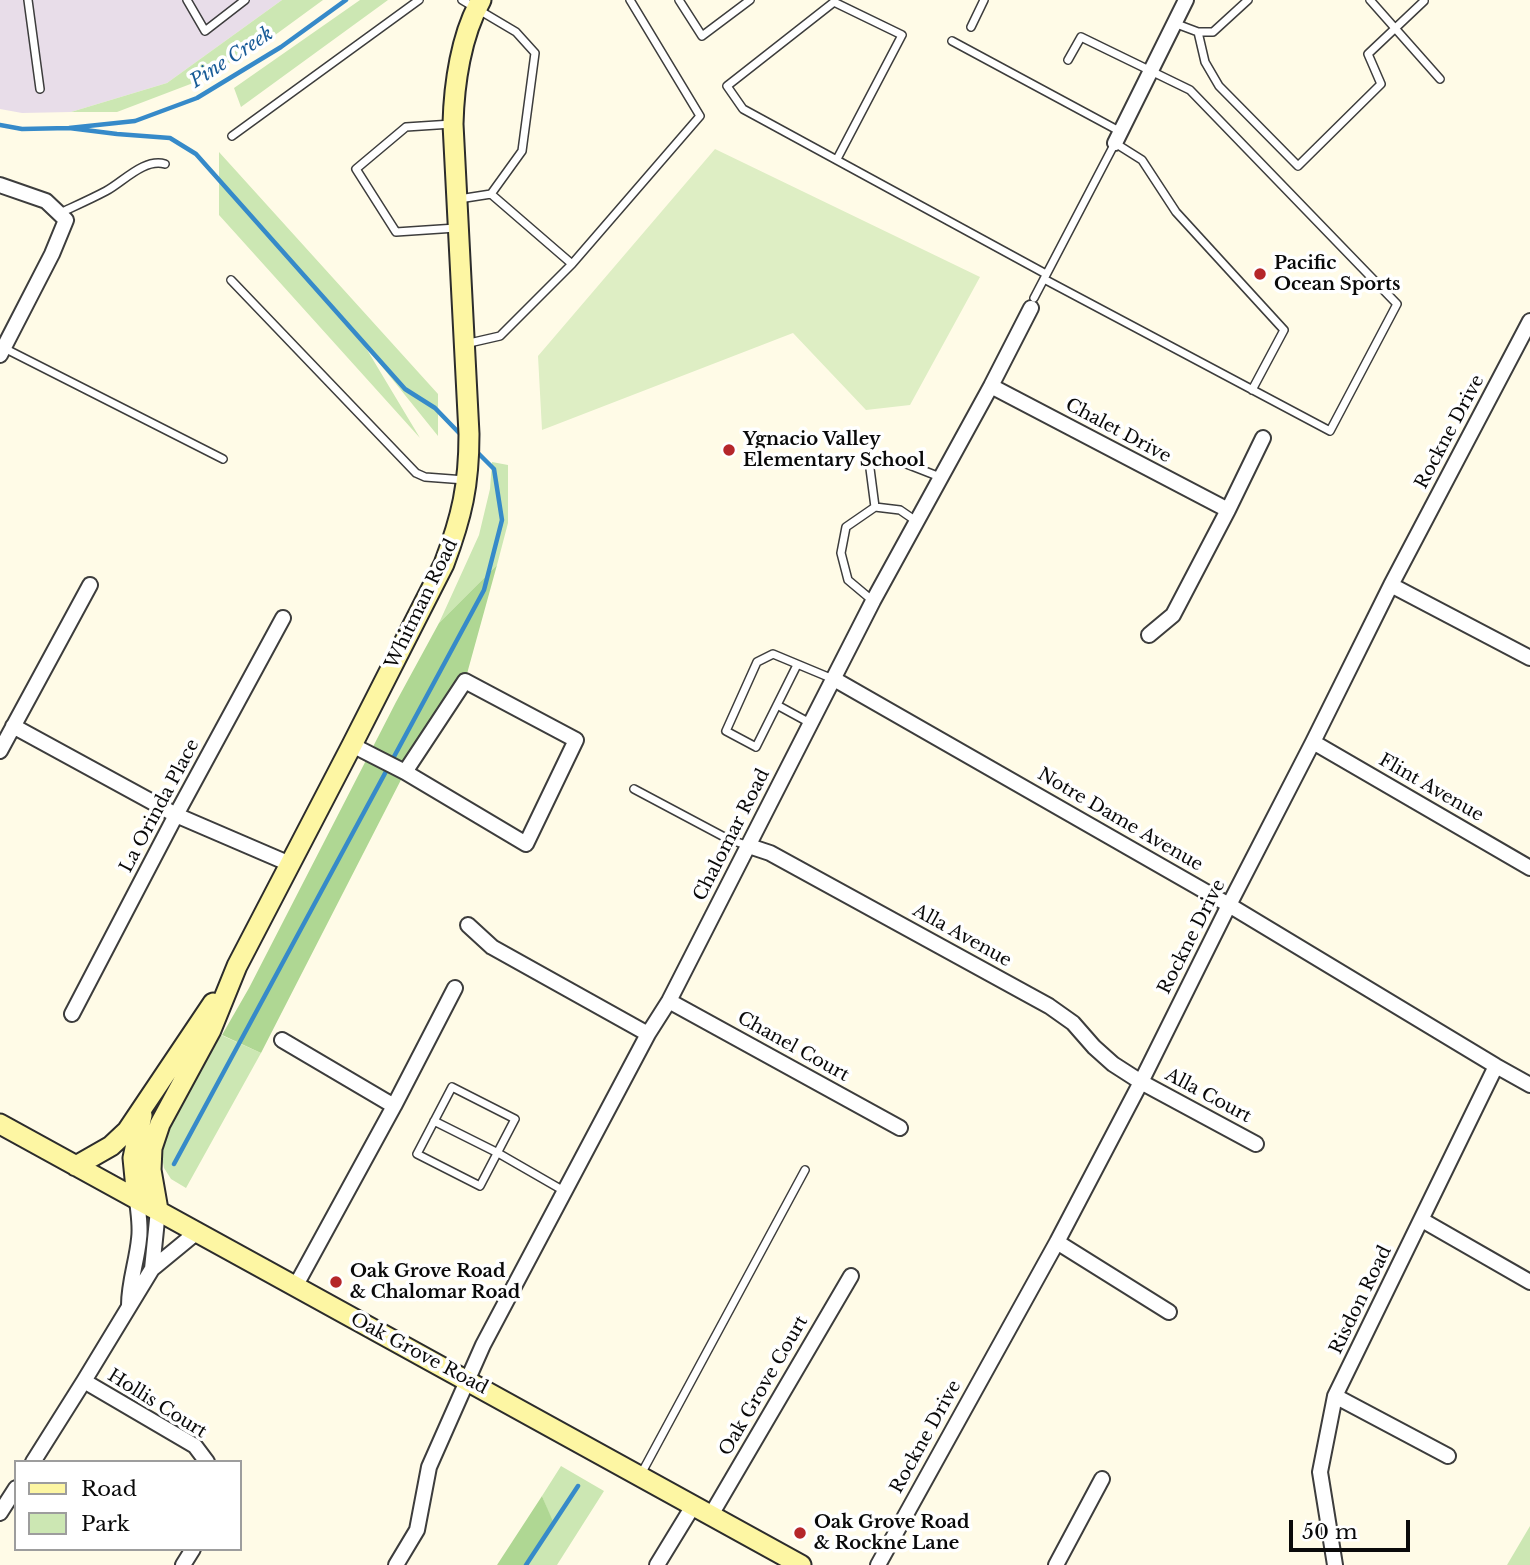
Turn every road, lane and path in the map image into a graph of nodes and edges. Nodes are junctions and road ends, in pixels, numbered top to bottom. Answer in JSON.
{"nodes":[{"id":1,"x":28,"y":0,"type":"edge"},
{"id":2,"x":187,"y":0,"type":"edge"},
{"id":3,"x":245,"y":0,"type":"edge"},
{"id":4,"x":419,"y":0,"type":"edge"},
{"id":5,"x":630,"y":0,"type":"edge"},
{"id":6,"x":679,"y":0,"type":"edge"},
{"id":7,"x":751,"y":0,"type":"edge"},
{"id":8,"x":984,"y":0,"type":"edge"},
{"id":9,"x":1186,"y":0,"type":"edge"},
{"id":10,"x":1248,"y":0,"type":"edge"},
{"id":11,"x":1370,"y":0,"type":"edge"},
{"id":12,"x":1424,"y":1,"type":"edge"},
{"id":13,"x":473,"y":3,"type":"edge"},
{"id":14,"x":1174,"y":23,"type":"junction"},
{"id":15,"x":971,"y":27,"type":"dead end"},
{"id":16,"x":1395,"y":29,"type":"junction"},
{"id":17,"x":1198,"y":32,"type":"junction"},
{"id":18,"x":952,"y":41,"type":"dead end"},
{"id":19,"x":1068,"y":61,"type":"dead end"},
{"id":20,"x":1150,"y":72,"type":"junction"},
{"id":21,"x":1440,"y":79,"type":"dead end"},
{"id":22,"x":40,"y":89,"type":"dead end"},
{"id":23,"x":453,"y":124,"type":"junction"},
{"id":24,"x":232,"y":136,"type":"dead end"},
{"id":25,"x":1118,"y":137,"type":"junction"},
{"id":26,"x":837,"y":159,"type":"junction"},
{"id":27,"x":165,"y":164,"type":"dead end"},
{"id":28,"x":0,"y":185,"type":"edge"},
{"id":29,"x":491,"y":194,"type":"junction"},
{"id":30,"x":457,"y":200,"type":"junction"},
{"id":31,"x":62,"y":217,"type":"junction"},
{"id":32,"x":459,"y":228,"type":"junction"},
{"id":33,"x":572,"y":264,"type":"junction"},
{"id":34,"x":1045,"y":277,"type":"junction"},
{"id":35,"x":231,"y":279,"type":"dead end"},
{"id":36,"x":1032,"y":303,"type":"joint"},
{"id":37,"x":1530,"y":321,"type":"edge"},
{"id":38,"x":464,"y":344,"type":"junction"},
{"id":39,"x":2,"y":352,"type":"edge"},
{"id":40,"x":991,"y":386,"type":"junction"},
{"id":41,"x":1252,"y":390,"type":"junction"},
{"id":42,"x":1263,"y":438,"type":"dead end"},
{"id":43,"x":223,"y":459,"type":"dead end"},
{"id":44,"x":940,"y":477,"type":"junction"},
{"id":45,"x":467,"y":480,"type":"junction"},
{"id":46,"x":875,"y":507,"type":"junction"},
{"id":47,"x":1228,"y":510,"type":"junction"},
{"id":48,"x":916,"y":521,"type":"junction"},
{"id":49,"x":90,"y":585,"type":"dead end"},
{"id":50,"x":1391,"y":585,"type":"junction"},
{"id":51,"x":873,"y":601,"type":"junction"},
{"id":52,"x":283,"y":618,"type":"dead end"},
{"id":53,"x":1149,"y":635,"type":"dead end"},
{"id":54,"x":1530,"y":658,"type":"edge"},
{"id":55,"x":797,"y":665,"type":"junction"},
{"id":56,"x":834,"y":679,"type":"junction"},
{"id":57,"x":777,"y":705,"type":"junction"},
{"id":58,"x":811,"y":724,"type":"junction"},
{"id":59,"x":13,"y":726,"type":"junction"},
{"id":60,"x":1313,"y":742,"type":"junction"},
{"id":61,"x":360,"y":749,"type":"junction"},
{"id":62,"x":0,"y":751,"type":"edge"},
{"id":63,"x":405,"y":772,"type":"junction"},
{"id":64,"x":634,"y":789,"type":"dead end"},
{"id":65,"x":176,"y":816,"type":"junction"},
{"id":66,"x":749,"y":845,"type":"junction"},
{"id":67,"x":290,"y":864,"type":"junction"},
{"id":68,"x":1530,"y":868,"type":"edge"},
{"id":69,"x":1229,"y":905,"type":"junction"},
{"id":70,"x":468,"y":925,"type":"dead end"},
{"id":71,"x":237,"y":966,"type":"junction"},
{"id":72,"x":455,"y":988,"type":"dead end"},
{"id":73,"x":669,"y":1000,"type":"junction"},
{"id":74,"x":72,"y":1014,"type":"dead end"},
{"id":75,"x":648,"y":1034,"type":"junction"},
{"id":76,"x":282,"y":1040,"type":"dead end"},
{"id":77,"x":1496,"y":1066,"type":"junction"},
{"id":78,"x":1141,"y":1082,"type":"junction"},
{"id":79,"x":1530,"y":1085,"type":"edge"},
{"id":80,"x":394,"y":1106,"type":"junction"},
{"id":81,"x":144,"y":1108,"type":"junction"},
{"id":82,"x":434,"y":1121,"type":"junction"},
{"id":83,"x":0,"y":1124,"type":"edge"},
{"id":84,"x":900,"y":1128,"type":"dead end"},
{"id":85,"x":1256,"y":1144,"type":"dead end"},
{"id":86,"x":498,"y":1153,"type":"junction"},
{"id":87,"x":76,"y":1166,"type":"junction"},
{"id":88,"x":805,"y":1170,"type":"dead end"},
{"id":89,"x":564,"y":1191,"type":"junction"},
{"id":90,"x":137,"y":1199,"type":"junction"},
{"id":91,"x":158,"y":1210,"type":"junction"},
{"id":92,"x":1422,"y":1220,"type":"junction"},
{"id":93,"x":197,"y":1232,"type":"junction"},
{"id":94,"x":1057,"y":1242,"type":"junction"},
{"id":95,"x":152,"y":1269,"type":"junction"},
{"id":96,"x":851,"y":1276,"type":"dead end"},
{"id":97,"x":1530,"y":1282,"type":"edge"},
{"id":98,"x":295,"y":1287,"type":"junction"},
{"id":99,"x":129,"y":1305,"type":"junction"},
{"id":100,"x":1170,"y":1312,"type":"dead end"},
{"id":101,"x":468,"y":1380,"type":"junction"},
{"id":102,"x":85,"y":1381,"type":"junction"},
{"id":103,"x":1335,"y":1396,"type":"junction"},
{"id":104,"x":1448,"y":1456,"type":"dead end"},
{"id":105,"x":34,"y":1460,"type":"edge"},
{"id":106,"x":206,"y":1460,"type":"edge"},
{"id":107,"x":640,"y":1476,"type":"junction"},
{"id":108,"x":1102,"y":1479,"type":"dead end"},
{"id":109,"x":14,"y":1491,"type":"edge"},
{"id":110,"x":693,"y":1506,"type":"junction"},
{"id":111,"x":0,"y":1513,"type":"edge"},
{"id":112,"x":711,"y":1515,"type":"junction"},
{"id":113,"x":396,"y":1565,"type":"edge"},
{"id":114,"x":657,"y":1565,"type":"edge"},
{"id":115,"x":801,"y":1565,"type":"edge"},
{"id":116,"x":877,"y":1565,"type":"edge"},
{"id":117,"x":1056,"y":1565,"type":"edge"},
{"id":118,"x":1335,"y":1565,"type":"edge"}],
"edges":[{"from":1,"to":22,"type":"lane"},
{"from":2,"to":3,"type":"lane"},
{"from":4,"to":24,"type":"lane"},
{"from":5,"to":33,"type":"lane"},
{"from":6,"to":7,"type":"lane"},
{"from":8,"to":15,"type":"lane"},
{"from":9,"to":14,"type":"street"},
{"from":10,"to":17,"type":"lane"},
{"from":11,"to":16,"type":"lane"},
{"from":12,"to":16,"type":"lane"},
{"from":13,"to":23,"type":"street","name":"Whitman Road"},
{"from":13,"to":29,"type":"lane"},
{"from":14,"to":17,"type":"lane"},
{"from":14,"to":20,"type":"street"},
{"from":16,"to":17,"type":"lane"},
{"from":16,"to":21,"type":"lane"},
{"from":18,"to":25,"type":"lane"},
{"from":19,"to":20,"type":"lane"},
{"from":20,"to":25,"type":"street"},
{"from":20,"to":41,"type":"lane"},
{"from":23,"to":30,"type":"street","name":"Whitman Road"},
{"from":23,"to":32,"type":"lane"},
{"from":25,"to":34,"type":"lane"},
{"from":25,"to":41,"type":"lane"},
{"from":26,"to":26,"type":"lane"},
{"from":26,"to":34,"type":"lane"},
{"from":27,"to":31,"type":"lane"},
{"from":28,"to":31,"type":"street"},
{"from":29,"to":30,"type":"lane"},
{"from":29,"to":33,"type":"lane"},
{"from":30,"to":32,"type":"street","name":"Whitman Road"},
{"from":31,"to":39,"type":"street"},
{"from":32,"to":38,"type":"street","name":"Whitman Road"},
{"from":33,"to":38,"type":"lane"},
{"from":34,"to":36,"type":"lane"},
{"from":34,"to":41,"type":"lane"},
{"from":35,"to":45,"type":"lane"},
{"from":36,"to":40,"type":"street","name":"Chalomar Road"},
{"from":37,"to":50,"type":"street","name":"Rockne Drive"},
{"from":38,"to":45,"type":"street","name":"Whitman Road"},
{"from":39,"to":43,"type":"lane"},
{"from":40,"to":44,"type":"street","name":"Chalomar Road"},
{"from":40,"to":47,"type":"street","name":"Chalet Drive"},
{"from":42,"to":47,"type":"street"},
{"from":44,"to":46,"type":"lane"},
{"from":44,"to":48,"type":"street","name":"Chalomar Road"},
{"from":45,"to":61,"type":"street","name":"Whitman Road"},
{"from":46,"to":48,"type":"lane"},
{"from":46,"to":51,"type":"lane"},
{"from":47,"to":53,"type":"street"},
{"from":48,"to":51,"type":"street","name":"Chalomar Road"},
{"from":49,"to":59,"type":"street"},
{"from":50,"to":54,"type":"street"},
{"from":50,"to":60,"type":"street","name":"Rockne Drive"},
{"from":51,"to":56,"type":"street","name":"Chalomar Road"},
{"from":52,"to":65,"type":"street","name":"La Orinda Place"},
{"from":55,"to":56,"type":"lane"},
{"from":55,"to":57,"type":"lane"},
{"from":55,"to":57,"type":"lane"},
{"from":56,"to":58,"type":"street","name":"Chalomar Road"},
{"from":56,"to":69,"type":"street","name":"Notre Dame Avenue"},
{"from":57,"to":58,"type":"lane"},
{"from":58,"to":66,"type":"street","name":"Chalomar Road"},
{"from":59,"to":62,"type":"street"},
{"from":59,"to":65,"type":"street"},
{"from":60,"to":68,"type":"street","name":"Flint Avenue"},
{"from":60,"to":69,"type":"street","name":"Rockne Drive"},
{"from":61,"to":63,"type":"street"},
{"from":61,"to":67,"type":"street","name":"Whitman Road"},
{"from":63,"to":63,"type":"street"},
{"from":64,"to":66,"type":"lane"},
{"from":65,"to":67,"type":"street"},
{"from":65,"to":74,"type":"street","name":"La Orinda Place"},
{"from":66,"to":73,"type":"street","name":"Chalomar Road"},
{"from":66,"to":78,"type":"street","name":"Alla Avenue"},
{"from":67,"to":71,"type":"street","name":"Whitman Road"},
{"from":69,"to":77,"type":"street","name":"Notre Dame Avenue"},
{"from":69,"to":78,"type":"street","name":"Rockne Drive"},
{"from":70,"to":75,"type":"street"},
{"from":71,"to":81,"type":"street","name":"Whitman Road"},
{"from":71,"to":91,"type":"street","name":"Whitman Road"},
{"from":72,"to":80,"type":"street"},
{"from":73,"to":75,"type":"street","name":"Chalomar Road"},
{"from":73,"to":84,"type":"street","name":"Chanel Court"},
{"from":75,"to":89,"type":"street","name":"Chalomar Road"},
{"from":76,"to":80,"type":"street"},
{"from":77,"to":79,"type":"street","name":"Notre Dame Avenue"},
{"from":77,"to":92,"type":"street","name":"Risdon Road"},
{"from":78,"to":85,"type":"street","name":"Alla Court"},
{"from":78,"to":94,"type":"street","name":"Rockne Drive"},
{"from":80,"to":98,"type":"street"},
{"from":81,"to":87,"type":"street","name":"Whitman Road"},
{"from":81,"to":90,"type":"street","name":"Whitman Road"},
{"from":82,"to":86,"type":"lane"},
{"from":82,"to":86,"type":"lane"},
{"from":82,"to":86,"type":"lane"},
{"from":83,"to":87,"type":"street","name":"Oak Grove Road"},
{"from":86,"to":89,"type":"lane"},
{"from":87,"to":90,"type":"street","name":"Oak Grove Road"},
{"from":88,"to":107,"type":"lane"},
{"from":89,"to":101,"type":"street","name":"Chalomar Road"},
{"from":90,"to":91,"type":"street","name":"Oak Grove Road"},
{"from":90,"to":99,"type":"street","name":"Whitman Road"},
{"from":91,"to":93,"type":"street","name":"Oak Grove Road"},
{"from":91,"to":95,"type":"street","name":"Whitman Road"},
{"from":92,"to":97,"type":"street"},
{"from":92,"to":103,"type":"street","name":"Risdon Road"},
{"from":93,"to":95,"type":"street","name":"Whitman Road"},
{"from":93,"to":98,"type":"street","name":"Oak Grove Road"},
{"from":94,"to":100,"type":"street"},
{"from":94,"to":116,"type":"street","name":"Rockne Drive"},
{"from":95,"to":99,"type":"street","name":"Whitman Road"},
{"from":96,"to":112,"type":"street","name":"Oak Grove Court"},
{"from":98,"to":101,"type":"street","name":"Oak Grove Road"},
{"from":99,"to":102,"type":"street","name":"Whitman Road"},
{"from":101,"to":107,"type":"street","name":"Oak Grove Road"},
{"from":101,"to":113,"type":"street","name":"Chalomar Road"},
{"from":102,"to":105,"type":"street","name":"Whitman Road"},
{"from":102,"to":106,"type":"street","name":"Hollis Court"},
{"from":103,"to":104,"type":"street"},
{"from":103,"to":118,"type":"street","name":"Risdon Road"},
{"from":107,"to":110,"type":"street","name":"Oak Grove Road"},
{"from":108,"to":117,"type":"street"},
{"from":109,"to":111,"type":"street"},
{"from":110,"to":112,"type":"street","name":"Oak Grove Road"},
{"from":110,"to":114,"type":"street"},
{"from":112,"to":115,"type":"street","name":"Oak Grove Road"}]}
